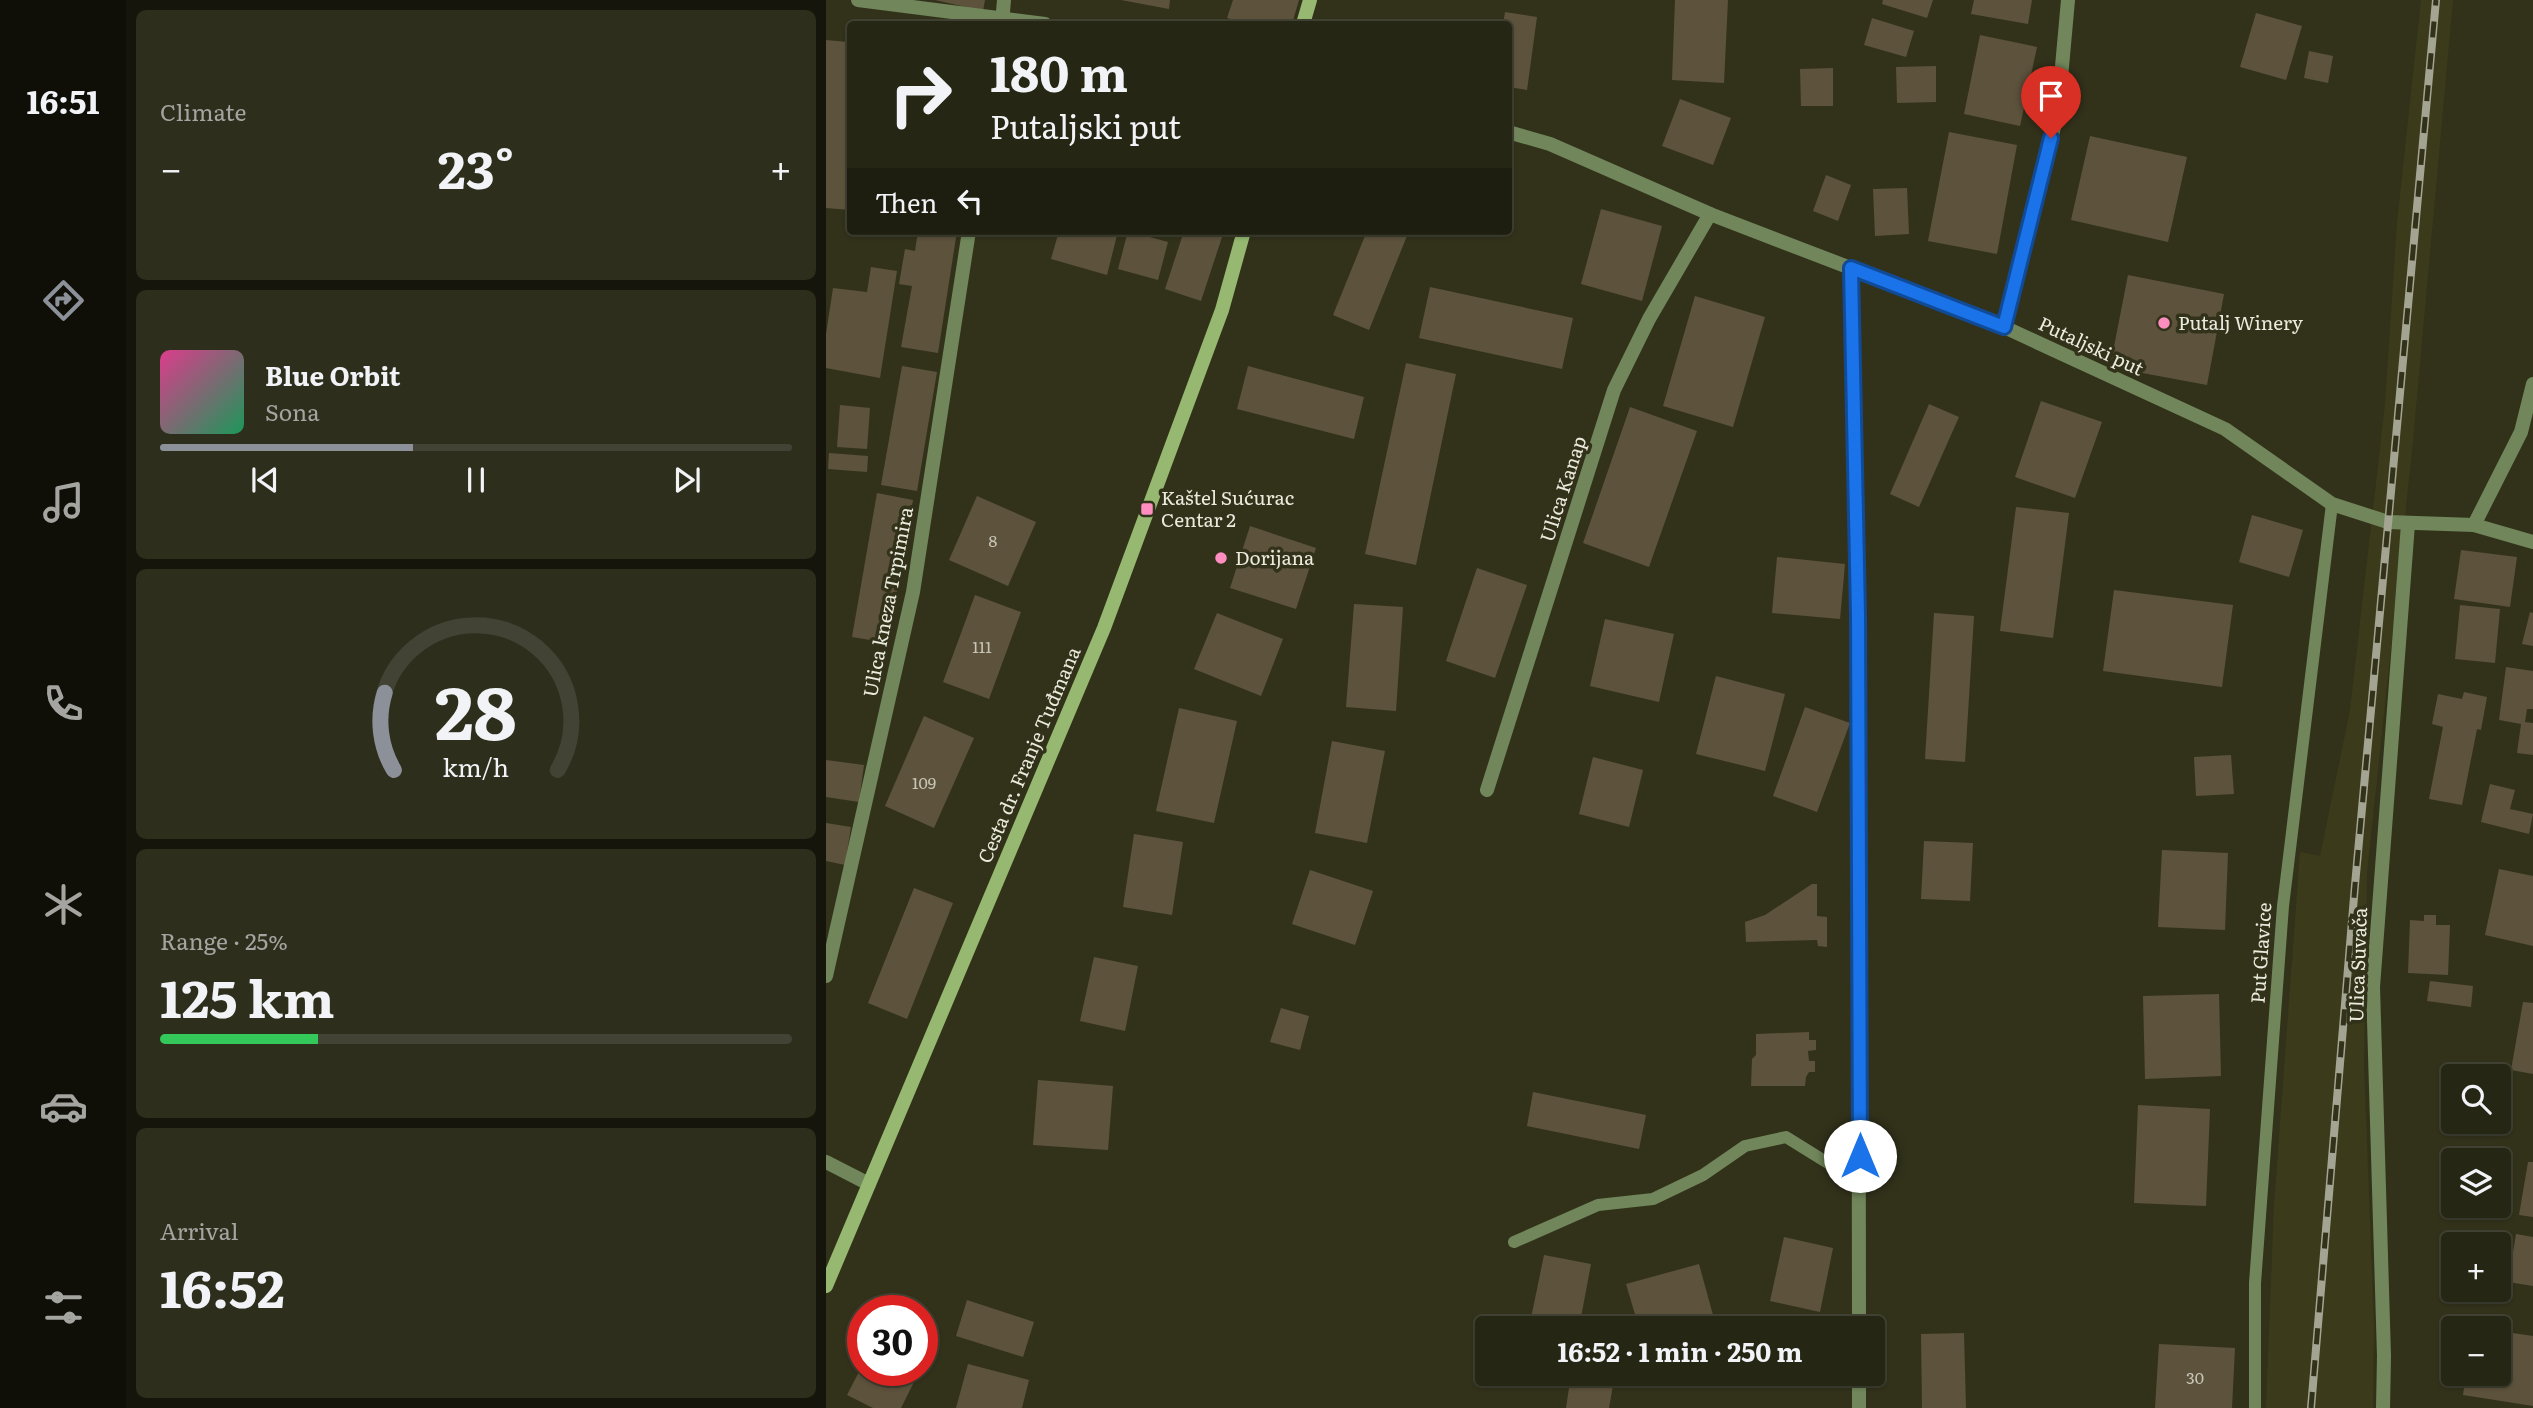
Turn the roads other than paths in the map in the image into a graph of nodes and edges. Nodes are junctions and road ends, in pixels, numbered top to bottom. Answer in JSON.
{"nodes":[{"id":1,"x":858,"y":0,"type":"edge"},
{"id":2,"x":1004,"y":0,"type":"edge"},
{"id":3,"x":1310,"y":0,"type":"edge"},
{"id":4,"x":2068,"y":0,"type":"edge"},
{"id":5,"x":995,"y":21,"type":"edge"},
{"id":6,"x":1002,"y":21,"type":"edge"},
{"id":7,"x":1304,"y":21,"type":"edge"},
{"id":8,"x":1512,"y":133,"type":"edge"},
{"id":9,"x":1710,"y":214,"type":"junction"},
{"id":10,"x":968,"y":235,"type":"edge"},
{"id":11,"x":1243,"y":235,"type":"edge"},
{"id":12,"x":1851,"y":268,"type":"junction"},
{"id":13,"x":2004,"y":327,"type":"junction"},
{"id":14,"x":2533,"y":384,"type":"edge"},
{"id":15,"x":2332,"y":504,"type":"junction"},
{"id":16,"x":2408,"y":524,"type":"junction"},
{"id":17,"x":2474,"y":526,"type":"junction"},
{"id":18,"x":2533,"y":542,"type":"edge"},
{"id":19,"x":1487,"y":790,"type":"dead end"},
{"id":20,"x":826,"y":976,"type":"edge"},
{"id":21,"x":826,"y":1162,"type":"edge"},
{"id":22,"x":1860,"y":1183,"type":"junction"},
{"id":23,"x":869,"y":1184,"type":"junction"},
{"id":24,"x":1514,"y":1242,"type":"dead end"},
{"id":25,"x":826,"y":1286,"type":"edge"},
{"id":26,"x":1859,"y":1316,"type":"edge"},
{"id":27,"x":1859,"y":1386,"type":"edge"},
{"id":28,"x":1859,"y":1408,"type":"edge"},
{"id":29,"x":2255,"y":1408,"type":"edge"},
{"id":30,"x":2383,"y":1408,"type":"edge"}],
"edges":[{"from":1,"to":5,"type":"street"},
{"from":2,"to":6,"type":"street"},
{"from":3,"to":7,"type":"main road"},
{"from":4,"to":13,"type":"street"},
{"from":8,"to":9,"type":"street","name":"Putaljski put"},
{"from":9,"to":12,"type":"street","name":"Putaljski put"},
{"from":9,"to":19,"type":"street","name":"Ulica Kanap"},
{"from":10,"to":20,"type":"street","name":"Ulica kneza Trpimira"},
{"from":11,"to":23,"type":"main road","name":"Cesta dr. Franje Tuđmana"},
{"from":12,"to":13,"type":"street","name":"Putaljski put"},
{"from":12,"to":22,"type":"street"},
{"from":13,"to":15,"type":"street","name":"Putaljski put"},
{"from":14,"to":17,"type":"street"},
{"from":15,"to":16,"type":"street","name":"Putaljski put"},
{"from":15,"to":29,"type":"lane","name":"Put Glavice"},
{"from":16,"to":17,"type":"street","name":"Putaljski put"},
{"from":16,"to":30,"type":"street","name":"Ulica Suvača"},
{"from":17,"to":18,"type":"street","name":"Putaljski put"},
{"from":21,"to":23,"type":"street"},
{"from":22,"to":24,"type":"lane"},
{"from":22,"to":26,"type":"street"},
{"from":23,"to":25,"type":"main road","name":"Cesta dr. Franje Tuđmana"},
{"from":27,"to":28,"type":"street"}]}
